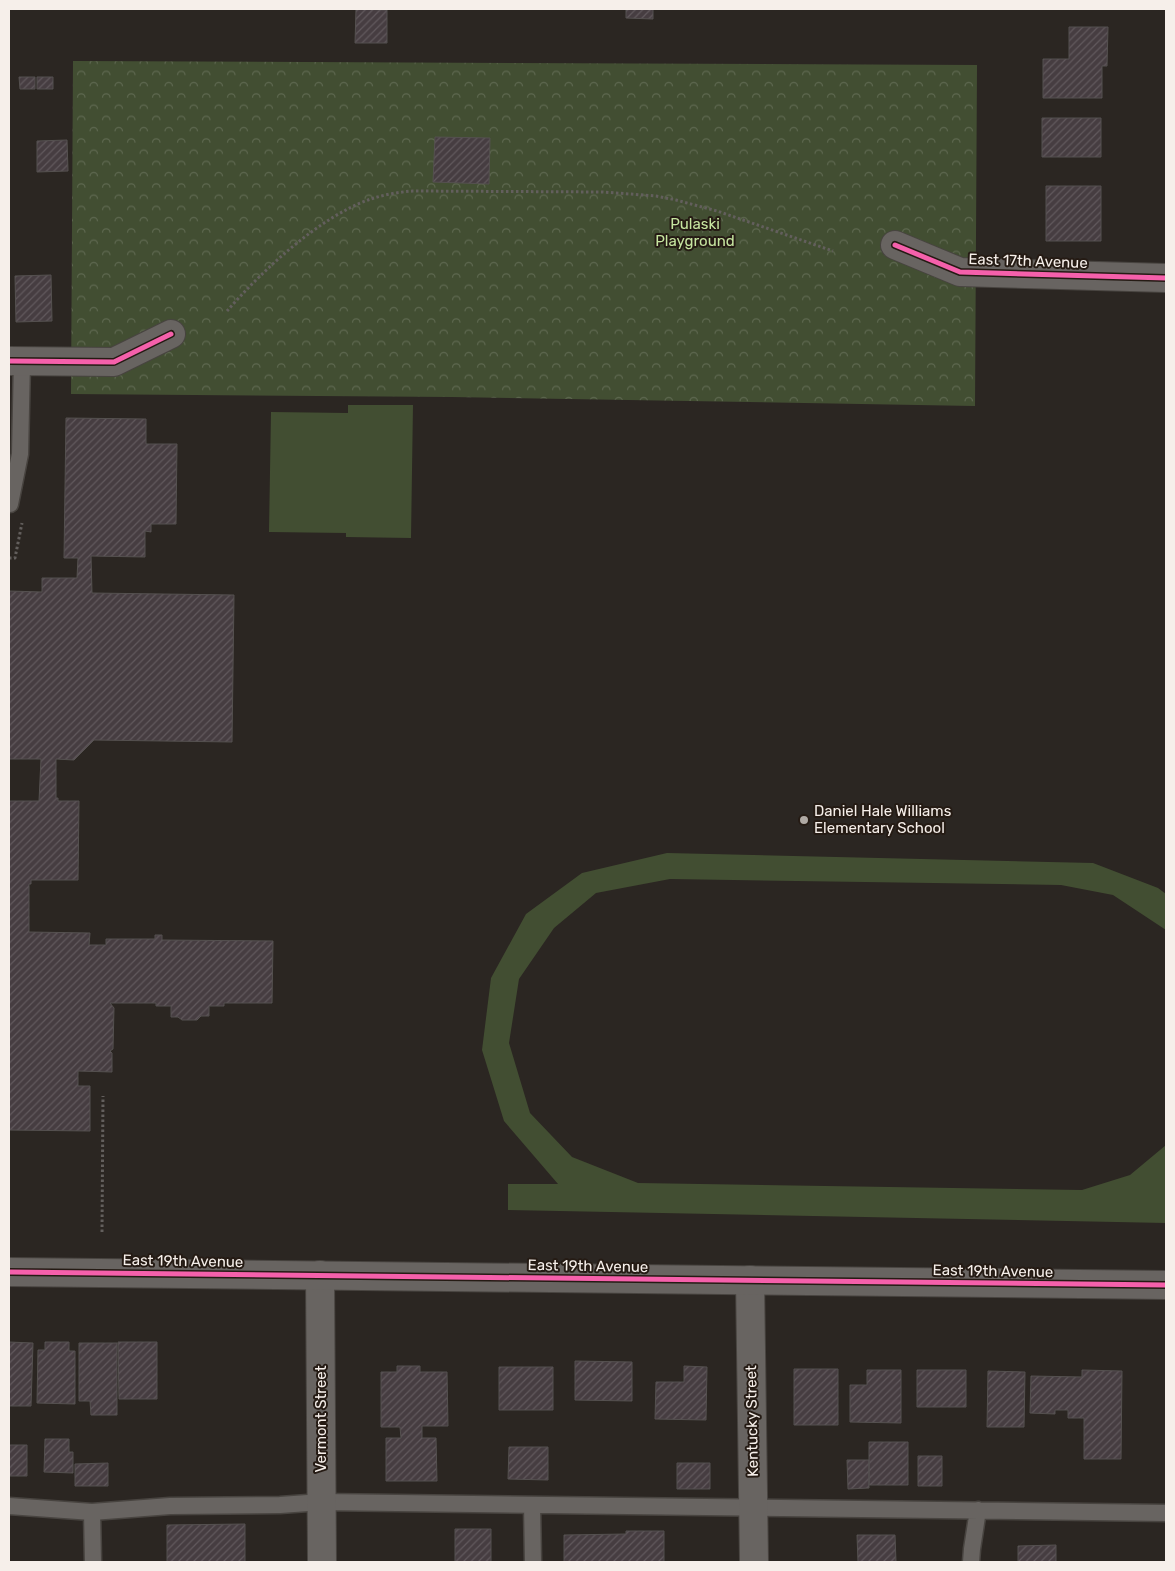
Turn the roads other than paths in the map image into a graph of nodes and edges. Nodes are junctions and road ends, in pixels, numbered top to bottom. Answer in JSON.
{"nodes":[{"id":1,"x":896,"y":245,"type":"dead end"},
{"id":2,"x":1166,"y":278,"type":"edge"},
{"id":3,"x":171,"y":334,"type":"dead end"},
{"id":4,"x":15,"y":361,"type":"edge"},
{"id":5,"x":9,"y":504,"type":"edge"},
{"id":6,"x":9,"y":1272,"type":"edge"},
{"id":7,"x":320,"y":1275,"type":"junction"},
{"id":8,"x":750,"y":1280,"type":"junction"},
{"id":9,"x":1166,"y":1285,"type":"edge"},
{"id":10,"x":322,"y":1502,"type":"junction"},
{"id":11,"x":532,"y":1505,"type":"junction"},
{"id":12,"x":9,"y":1506,"type":"edge"},
{"id":13,"x":753,"y":1508,"type":"junction"},
{"id":14,"x":978,"y":1510,"type":"junction"},
{"id":15,"x":92,"y":1512,"type":"junction"},
{"id":16,"x":1166,"y":1513,"type":"edge"},
{"id":17,"x":93,"y":1562,"type":"edge"},
{"id":18,"x":322,"y":1562,"type":"edge"},
{"id":19,"x":534,"y":1562,"type":"edge"},
{"id":20,"x":754,"y":1562,"type":"edge"},
{"id":21,"x":971,"y":1562,"type":"edge"}],
"edges":[{"from":1,"to":2,"type":"street","name":"East 17th Avenue"},
{"from":3,"to":4,"type":"street"},
{"from":4,"to":5,"type":"lane"},
{"from":6,"to":7,"type":"street","name":"East 19th Avenue"},
{"from":7,"to":8,"type":"street","name":"East 19th Avenue"},
{"from":7,"to":10,"type":"street","name":"Vermont Street"},
{"from":8,"to":9,"type":"street","name":"East 19th Avenue"},
{"from":8,"to":13,"type":"street","name":"Kentucky Street"},
{"from":10,"to":11,"type":"lane"},
{"from":10,"to":15,"type":"lane"},
{"from":10,"to":18,"type":"street","name":"Vermont Street"},
{"from":11,"to":13,"type":"lane"},
{"from":11,"to":19,"type":"lane"},
{"from":12,"to":15,"type":"lane"},
{"from":13,"to":14,"type":"lane"},
{"from":13,"to":20,"type":"street","name":"Kentucky Street"},
{"from":14,"to":16,"type":"lane"},
{"from":14,"to":21,"type":"lane"},
{"from":15,"to":17,"type":"lane"}]}
